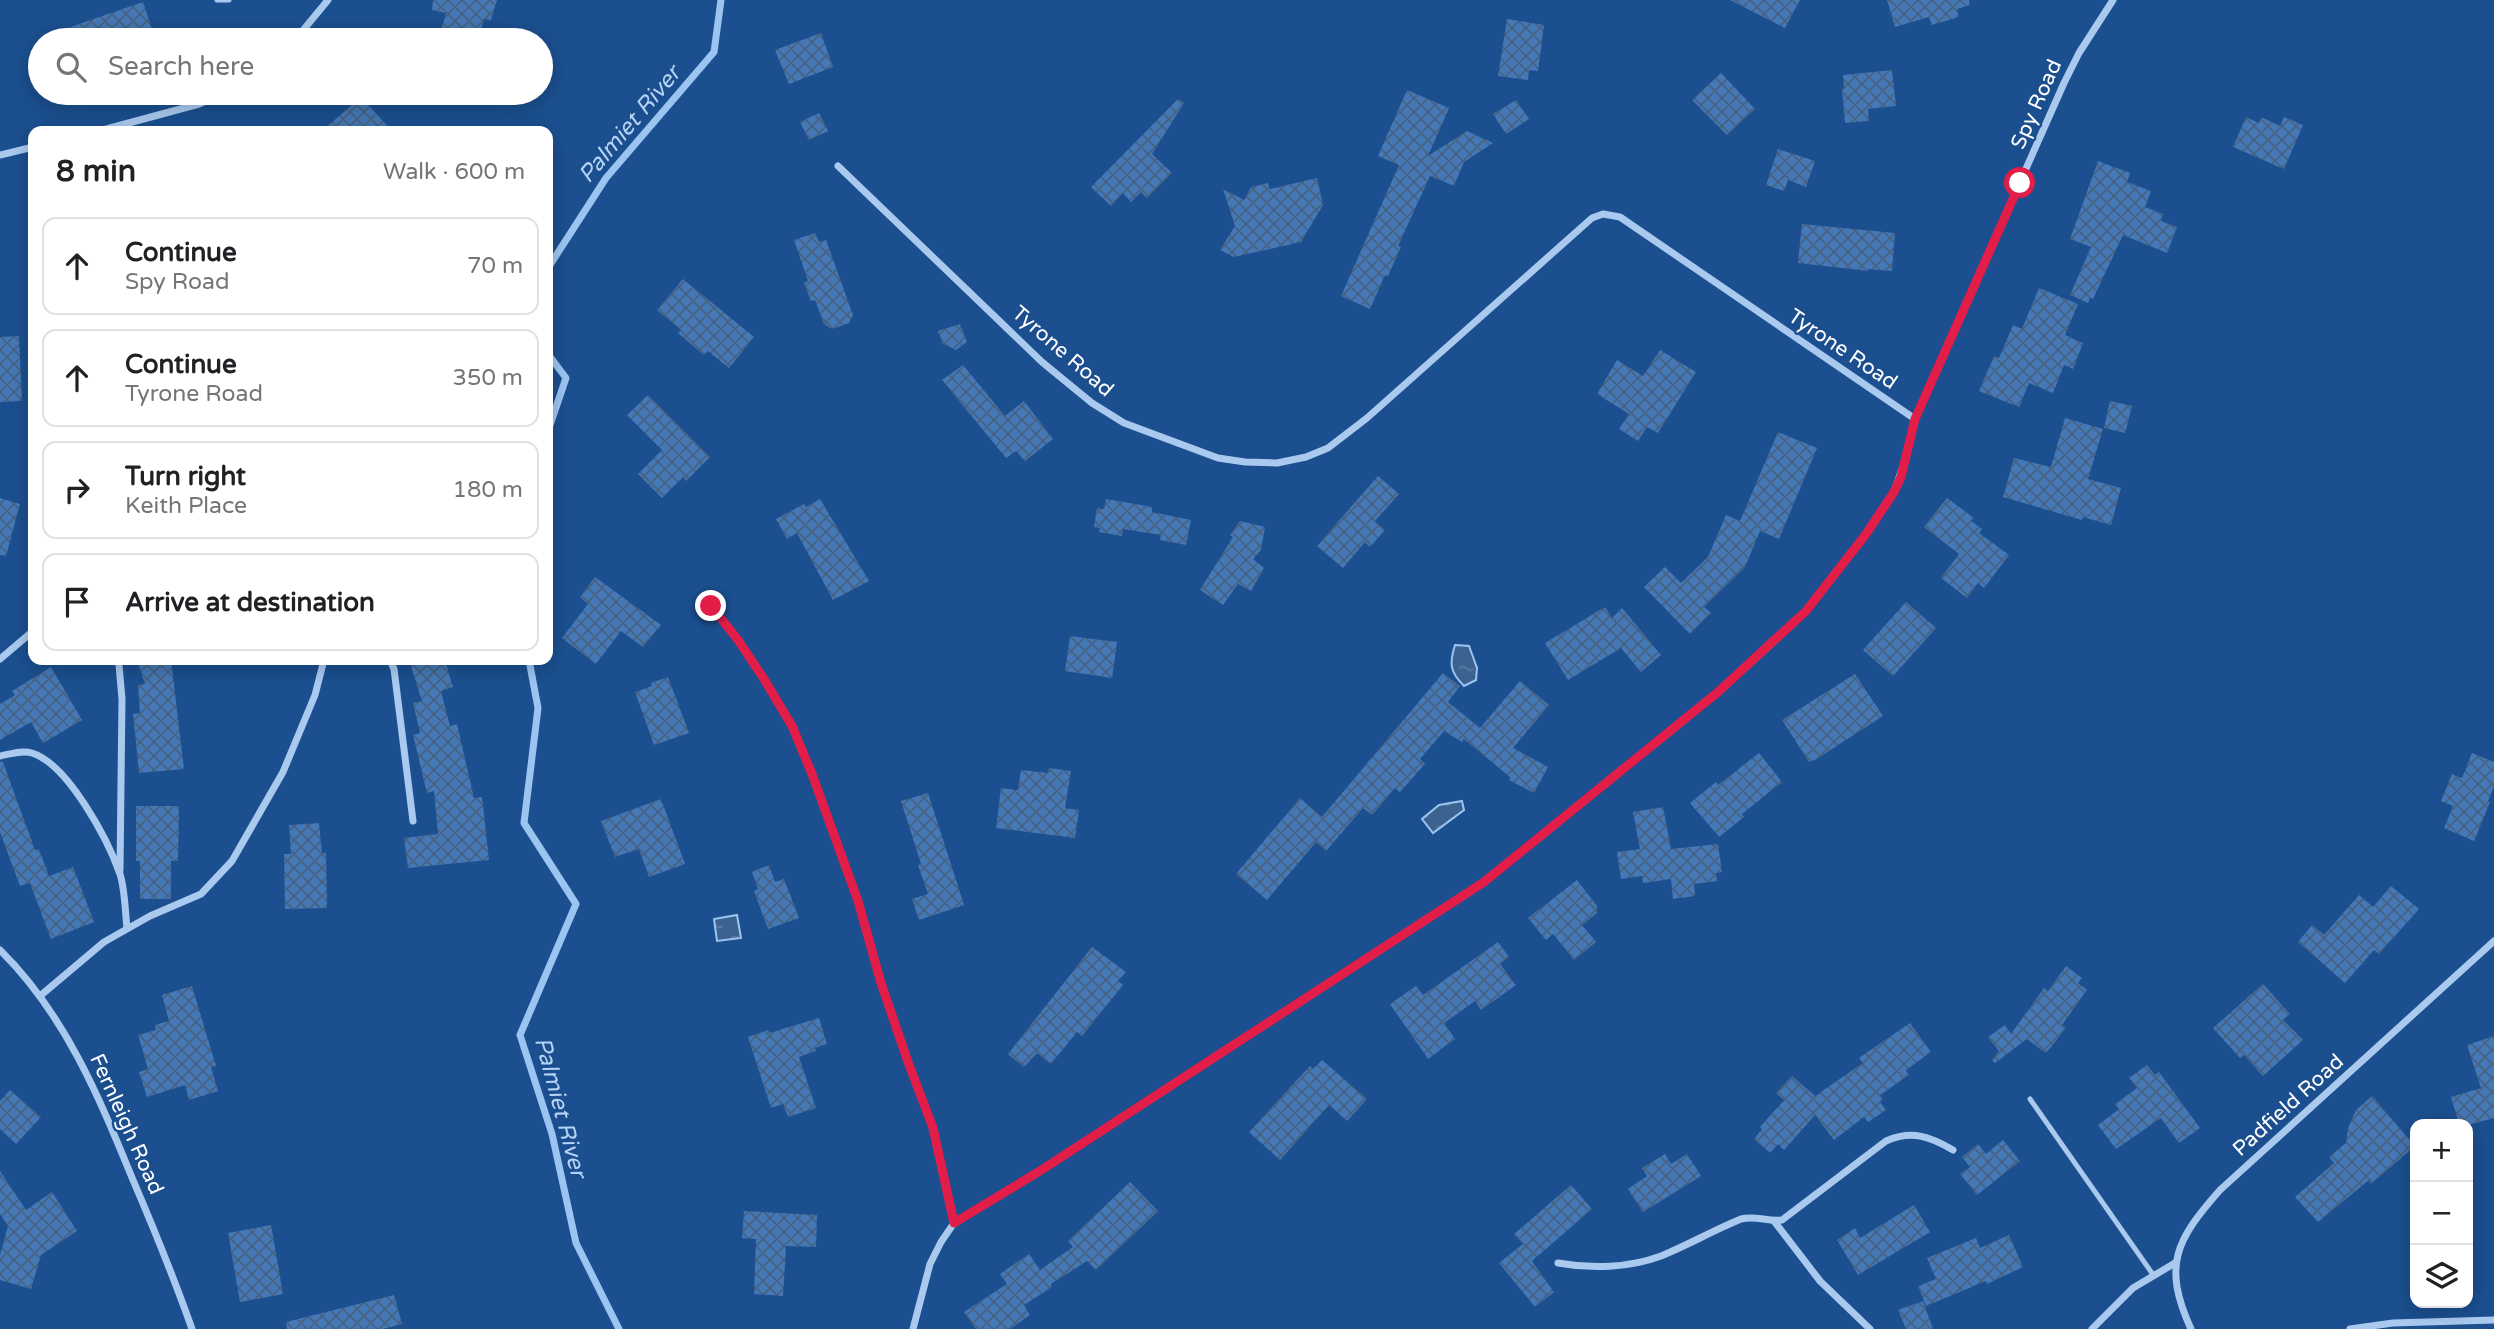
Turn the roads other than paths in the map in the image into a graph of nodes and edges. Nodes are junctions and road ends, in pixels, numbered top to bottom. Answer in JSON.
{"nodes":[{"id":1,"x":217,"y":0,"type":"edge"},
{"id":2,"x":229,"y":0,"type":"edge"},
{"id":3,"x":328,"y":0,"type":"edge"},
{"id":4,"x":2113,"y":0,"type":"edge"},
{"id":5,"x":305,"y":28,"type":"edge"},
{"id":6,"x":196,"y":105,"type":"edge"},
{"id":7,"x":119,"y":126,"type":"edge"},
{"id":8,"x":28,"y":148,"type":"edge"},
{"id":9,"x":0,"y":155,"type":"edge"},
{"id":10,"x":838,"y":166,"type":"dead end"},
{"id":11,"x":1915,"y":419,"type":"junction"},
{"id":12,"x":711,"y":606,"type":"dead end"},
{"id":13,"x":28,"y":635,"type":"edge"},
{"id":14,"x":0,"y":659,"type":"edge"},
{"id":15,"x":119,"y":665,"type":"dead end"},
{"id":16,"x":323,"y":665,"type":"edge"},
{"id":17,"x":392,"y":665,"type":"edge"},
{"id":18,"x":0,"y":756,"type":"edge"},
{"id":19,"x":413,"y":821,"type":"dead end"},
{"id":20,"x":120,"y":875,"type":"junction"},
{"id":21,"x":127,"y":928,"type":"junction"},
{"id":22,"x":2494,"y":941,"type":"edge"},
{"id":23,"x":0,"y":950,"type":"edge"},
{"id":24,"x":40,"y":996,"type":"junction"},
{"id":25,"x":2030,"y":1099,"type":"dead end"},
{"id":26,"x":1952,"y":1150,"type":"dead end"},
{"id":27,"x":1774,"y":1222,"type":"junction"},
{"id":28,"x":954,"y":1223,"type":"junction"},
{"id":29,"x":1558,"y":1263,"type":"dead end"},
{"id":30,"x":2175,"y":1263,"type":"junction"},
{"id":31,"x":2154,"y":1276,"type":"junction"},
{"id":32,"x":2494,"y":1321,"type":"edge"},
{"id":33,"x":192,"y":1329,"type":"edge"},
{"id":34,"x":913,"y":1329,"type":"edge"},
{"id":35,"x":1870,"y":1329,"type":"edge"},
{"id":36,"x":2092,"y":1329,"type":"edge"},
{"id":37,"x":2191,"y":1329,"type":"edge"},
{"id":38,"x":2350,"y":1329,"type":"edge"}],
"edges":[{"from":1,"to":2,"type":"lane"},
{"from":3,"to":5,"type":"street"},
{"from":4,"to":11,"type":"street","name":"Spy Road"},
{"from":6,"to":7,"type":"street"},
{"from":8,"to":9,"type":"street"},
{"from":10,"to":11,"type":"street","name":"Tyrone Road"},
{"from":11,"to":28,"type":"street"},
{"from":12,"to":28,"type":"street"},
{"from":13,"to":14,"type":"street"},
{"from":15,"to":20,"type":"street"},
{"from":16,"to":21,"type":"street"},
{"from":17,"to":19,"type":"street"},
{"from":18,"to":20,"type":"street"},
{"from":20,"to":21,"type":"street"},
{"from":21,"to":24,"type":"street"},
{"from":22,"to":30,"type":"street","name":"Padfield Road"},
{"from":23,"to":24,"type":"street","name":"Fernleigh Road"},
{"from":24,"to":33,"type":"street","name":"Fernleigh Road"},
{"from":25,"to":31,"type":"lane"},
{"from":26,"to":27,"type":"street"},
{"from":27,"to":29,"type":"street"},
{"from":27,"to":35,"type":"street"},
{"from":28,"to":34,"type":"street"},
{"from":30,"to":31,"type":"street"},
{"from":30,"to":37,"type":"street","name":"Padfield Road"},
{"from":31,"to":36,"type":"street"},
{"from":32,"to":38,"type":"street"}]}
